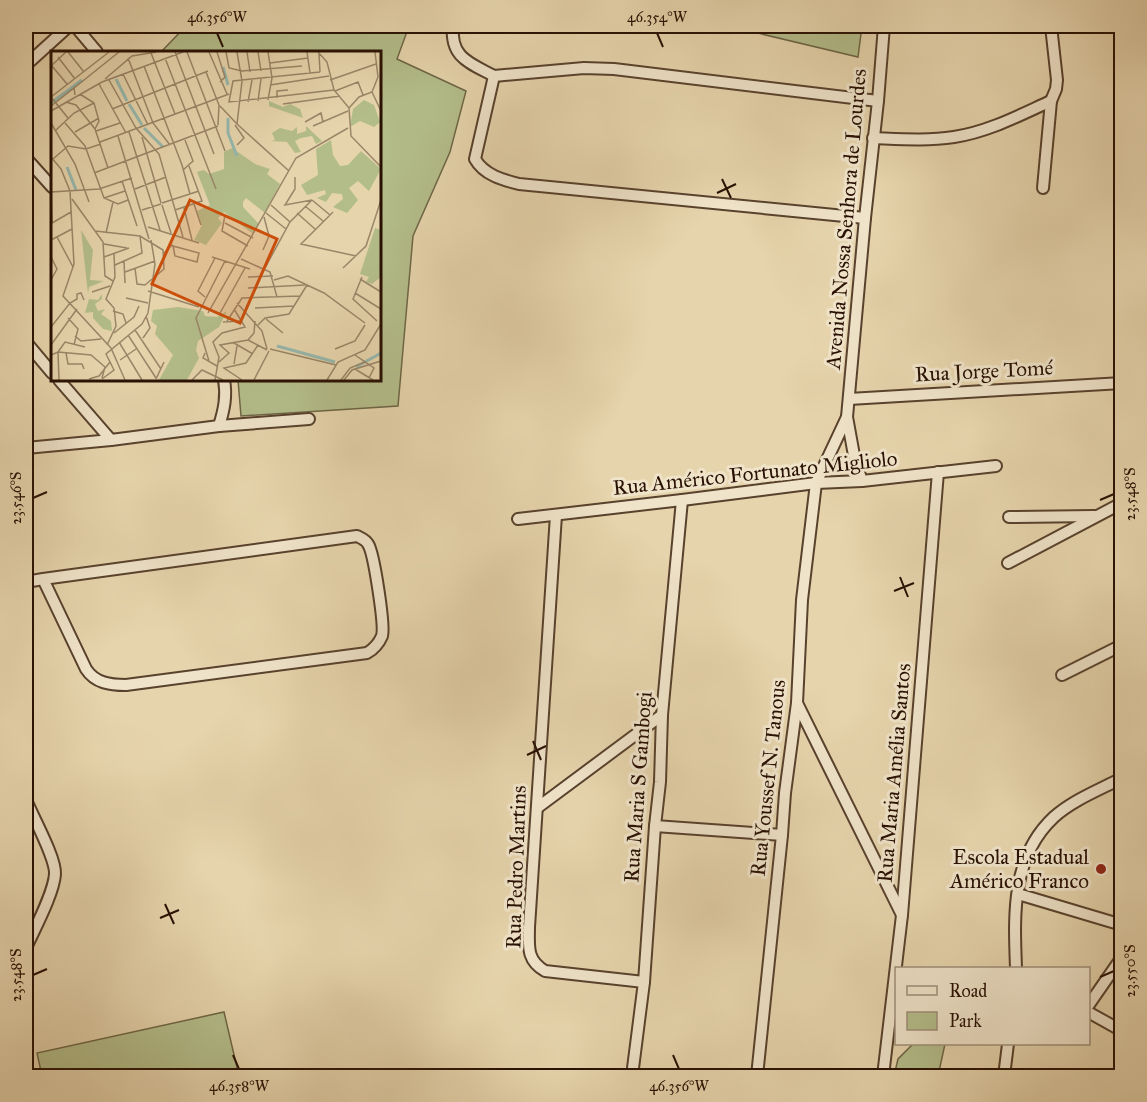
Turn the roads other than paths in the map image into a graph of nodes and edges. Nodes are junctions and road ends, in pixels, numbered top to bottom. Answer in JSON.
{"nodes":[{"id":1,"x":69,"y":26,"type":"edge"},
{"id":2,"x":75,"y":26,"type":"edge"},
{"id":3,"x":453,"y":26,"type":"edge"},
{"id":4,"x":884,"y":26,"type":"edge"},
{"id":5,"x":1051,"y":26,"type":"edge"},
{"id":6,"x":96,"y":51,"type":"edge"},
{"id":7,"x":26,"y":65,"type":"edge"},
{"id":8,"x":494,"y":76,"type":"junction"},
{"id":9,"x":878,"y":101,"type":"junction"},
{"id":10,"x":1051,"y":101,"type":"junction"},
{"id":11,"x":873,"y":138,"type":"junction"},
{"id":12,"x":26,"y":158,"type":"edge"},
{"id":13,"x":51,"y":187,"type":"edge"},
{"id":14,"x":1043,"y":188,"type":"dead end"},
{"id":15,"x":865,"y":218,"type":"junction"},
{"id":16,"x":26,"y":342,"type":"edge"},
{"id":17,"x":51,"y":372,"type":"edge"},
{"id":18,"x":59,"y":381,"type":"edge"},
{"id":19,"x":224,"y":381,"type":"edge"},
{"id":20,"x":1122,"y":383,"type":"edge"},
{"id":21,"x":849,"y":399,"type":"junction"},
{"id":22,"x":847,"y":417,"type":"junction"},
{"id":23,"x":309,"y":419,"type":"dead end"},
{"id":24,"x":219,"y":426,"type":"junction"},
{"id":25,"x":111,"y":440,"type":"junction"},
{"id":26,"x":26,"y":448,"type":"edge"},
{"id":27,"x":996,"y":466,"type":"dead end"},
{"id":28,"x":938,"y":472,"type":"junction"},
{"id":29,"x":862,"y":481,"type":"junction"},
{"id":30,"x":816,"y":483,"type":"junction"},
{"id":31,"x":682,"y":500,"type":"junction"},
{"id":32,"x":1122,"y":503,"type":"edge"},
{"id":33,"x":556,"y":515,"type":"junction"},
{"id":34,"x":1097,"y":516,"type":"junction"},
{"id":35,"x":1009,"y":517,"type":"dead end"},
{"id":36,"x":518,"y":519,"type":"dead end"},
{"id":37,"x":1008,"y":563,"type":"dead end"},
{"id":38,"x":43,"y":579,"type":"junction"},
{"id":39,"x":26,"y":582,"type":"edge"},
{"id":40,"x":1122,"y":645,"type":"edge"},
{"id":41,"x":1062,"y":675,"type":"dead end"},
{"id":42,"x":797,"y":703,"type":"junction"},
{"id":43,"x":662,"y":715,"type":"junction"},
{"id":44,"x":1122,"y":778,"type":"edge"},
{"id":45,"x":26,"y":800,"type":"edge"},
{"id":46,"x":537,"y":808,"type":"junction"},
{"id":47,"x":655,"y":826,"type":"junction"},
{"id":48,"x":782,"y":835,"type":"junction"},
{"id":49,"x":1018,"y":894,"type":"junction"},
{"id":50,"x":902,"y":915,"type":"junction"},
{"id":51,"x":1122,"y":925,"type":"edge"},
{"id":52,"x":26,"y":948,"type":"edge"},
{"id":53,"x":1122,"y":957,"type":"edge"},
{"id":54,"x":896,"y":967,"type":"edge"},
{"id":55,"x":1016,"y":967,"type":"edge"},
{"id":56,"x":895,"y":975,"type":"edge"},
{"id":57,"x":644,"y":982,"type":"junction"},
{"id":58,"x":1090,"y":1005,"type":"edge"},
{"id":59,"x":1090,"y":1013,"type":"edge"},
{"id":60,"x":1122,"y":1032,"type":"edge"},
{"id":61,"x":1008,"y":1045,"type":"edge"},
{"id":62,"x":632,"y":1077,"type":"edge"},
{"id":63,"x":757,"y":1077,"type":"edge"},
{"id":64,"x":883,"y":1077,"type":"edge"},
{"id":65,"x":1004,"y":1077,"type":"edge"}],
"edges":[{"from":1,"to":7,"type":"street"},
{"from":2,"to":6,"type":"street"},
{"from":3,"to":8,"type":"street"},
{"from":4,"to":9,"type":"street","name":"Avenida Nossa Senhora de Lourdes"},
{"from":5,"to":10,"type":"street"},
{"from":8,"to":9,"type":"street"},
{"from":8,"to":15,"type":"street"},
{"from":9,"to":11,"type":"street","name":"Avenida Nossa Senhora de Lourdes"},
{"from":10,"to":11,"type":"street"},
{"from":10,"to":14,"type":"street"},
{"from":11,"to":15,"type":"street","name":"Avenida Nossa Senhora de Lourdes"},
{"from":12,"to":13,"type":"street"},
{"from":15,"to":21,"type":"street","name":"Avenida Nossa Senhora de Lourdes"},
{"from":16,"to":17,"type":"street"},
{"from":18,"to":25,"type":"street"},
{"from":19,"to":24,"type":"street"},
{"from":20,"to":21,"type":"street","name":"Rua Jorge Tomé"},
{"from":21,"to":22,"type":"street","name":"Avenida Nossa Senhora de Lourdes"},
{"from":22,"to":29,"type":"street"},
{"from":22,"to":30,"type":"street","name":"Rua Youssef N. Tanous"},
{"from":23,"to":24,"type":"street"},
{"from":24,"to":25,"type":"street"},
{"from":25,"to":26,"type":"street"},
{"from":27,"to":28,"type":"street","name":"Rua Américo Fortunato Migliolo"},
{"from":28,"to":29,"type":"street","name":"Rua Américo Fortunato Migliolo"},
{"from":28,"to":50,"type":"street","name":"Rua Maria Amélia Santos"},
{"from":29,"to":30,"type":"street","name":"Rua Américo Fortunato Migliolo"},
{"from":30,"to":31,"type":"street","name":"Rua Américo Fortunato Migliolo"},
{"from":30,"to":42,"type":"street","name":"Rua Youssef N. Tanous"},
{"from":31,"to":33,"type":"street","name":"Rua Américo Fortunato Migliolo"},
{"from":31,"to":43,"type":"street","name":"Rua Maria S Gambogi"},
{"from":32,"to":34,"type":"street"},
{"from":33,"to":36,"type":"street","name":"Rua Américo Fortunato Migliolo"},
{"from":33,"to":46,"type":"street","name":"Rua Pedro Martins"},
{"from":34,"to":35,"type":"street"},
{"from":34,"to":37,"type":"street"},
{"from":38,"to":38,"type":"street"},
{"from":38,"to":39,"type":"street"},
{"from":40,"to":41,"type":"street"},
{"from":42,"to":48,"type":"street","name":"Rua Youssef N. Tanous"},
{"from":42,"to":50,"type":"street"},
{"from":43,"to":46,"type":"street"},
{"from":43,"to":47,"type":"street","name":"Rua Maria S Gambogi"},
{"from":44,"to":49,"type":"street"},
{"from":45,"to":52,"type":"street"},
{"from":46,"to":57,"type":"street","name":"Rua Pedro Martins"},
{"from":47,"to":48,"type":"street"},
{"from":47,"to":57,"type":"street","name":"Rua Maria S Gambogi"},
{"from":48,"to":63,"type":"street","name":"Rua Youssef N. Tanous"},
{"from":49,"to":51,"type":"street"},
{"from":49,"to":55,"type":"street"},
{"from":50,"to":54,"type":"street","name":"Rua Maria Amélia Santos"},
{"from":53,"to":58,"type":"street"},
{"from":56,"to":64,"type":"street","name":"Rua Maria Amélia Santos"},
{"from":57,"to":62,"type":"street","name":"Rua Maria S Gambogi"},
{"from":59,"to":60,"type":"street"},
{"from":61,"to":65,"type":"street"}]}
